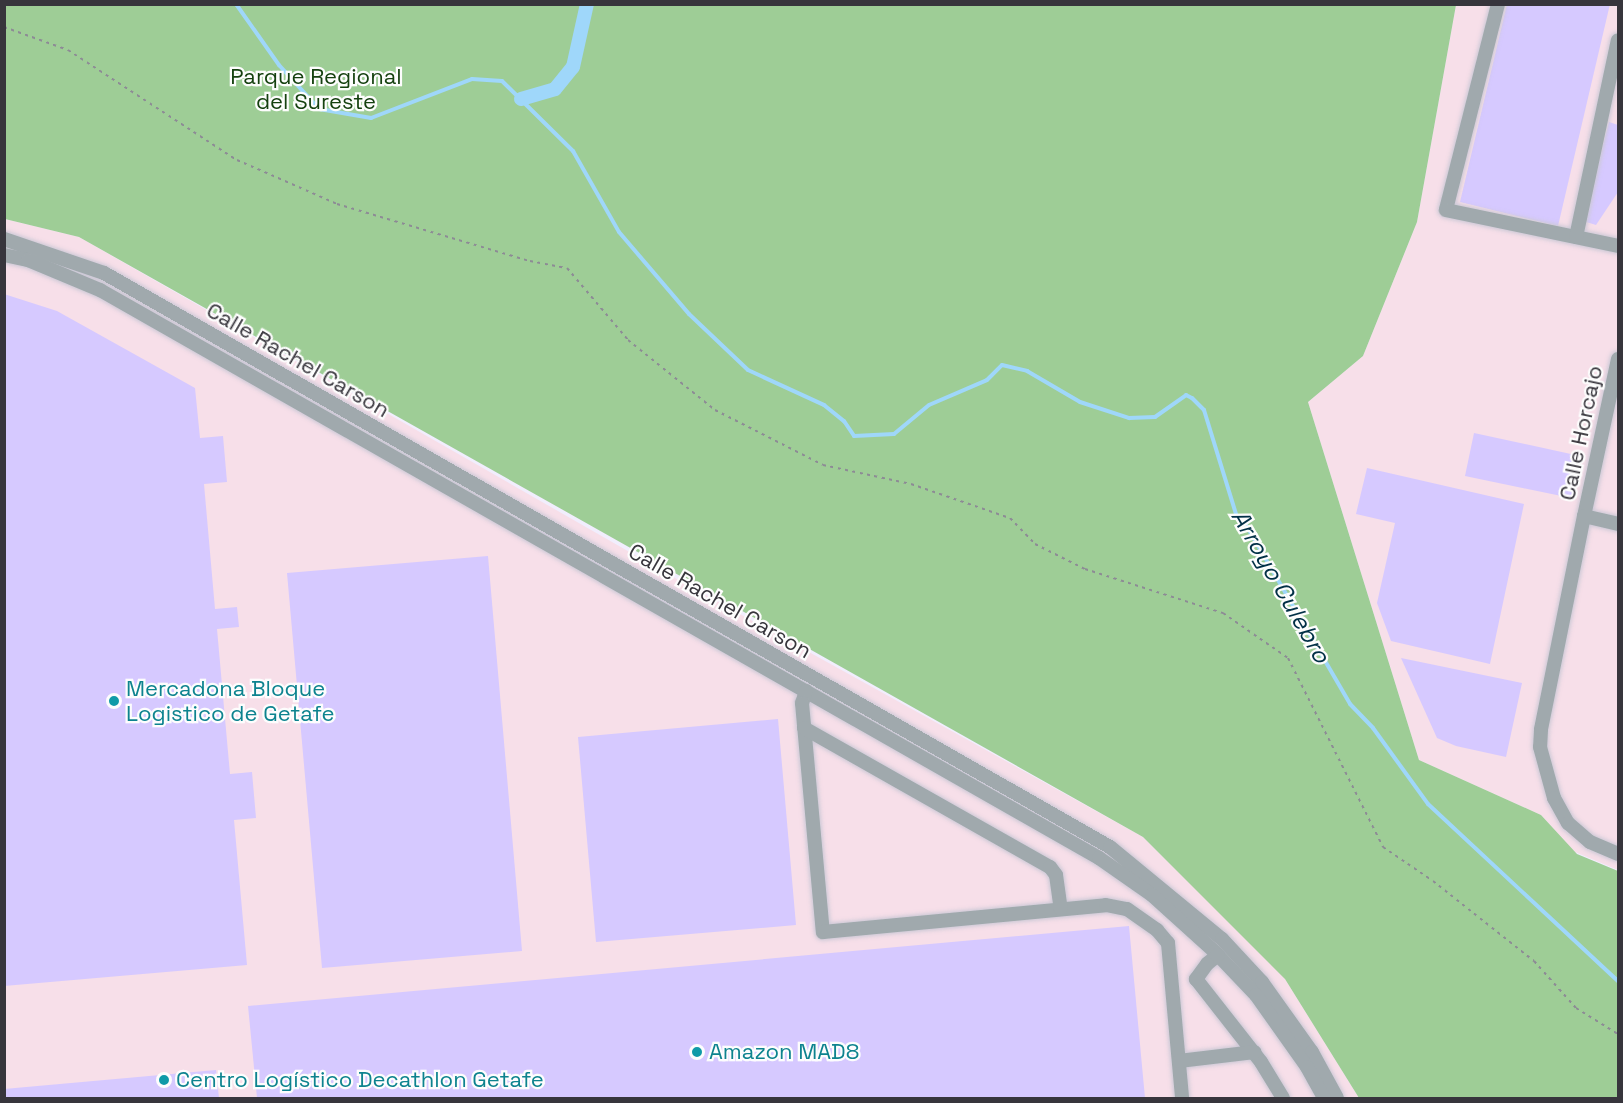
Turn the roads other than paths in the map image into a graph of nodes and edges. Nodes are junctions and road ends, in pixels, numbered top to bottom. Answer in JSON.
{"nodes":[{"id":1,"x":1498,"y":4,"type":"edge"},
{"id":2,"x":1618,"y":40,"type":"edge"},
{"id":3,"x":1575,"y":237,"type":"junction"},
{"id":4,"x":4,"y":239,"type":"edge"},
{"id":5,"x":1618,"y":246,"type":"edge"},
{"id":6,"x":4,"y":255,"type":"edge"},
{"id":7,"x":1618,"y":359,"type":"edge"},
{"id":8,"x":1584,"y":516,"type":"junction"},
{"id":9,"x":1618,"y":524,"type":"edge"},
{"id":10,"x":806,"y":691,"type":"junction"},
{"id":11,"x":804,"y":728,"type":"junction"},
{"id":12,"x":1618,"y":854,"type":"edge"},
{"id":13,"x":1061,"y":909,"type":"junction"},
{"id":14,"x":1218,"y":955,"type":"junction"},
{"id":15,"x":1254,"y":1052,"type":"junction"},
{"id":16,"x":1179,"y":1061,"type":"junction"},
{"id":17,"x":1182,"y":1098,"type":"edge"},
{"id":18,"x":1283,"y":1098,"type":"edge"},
{"id":19,"x":1324,"y":1098,"type":"edge"},
{"id":20,"x":1337,"y":1098,"type":"edge"}],
"edges":[{"from":1,"to":3,"type":"street"},
{"from":2,"to":3,"type":"street"},
{"from":3,"to":5,"type":"street"},
{"from":4,"to":20,"type":"street","name":"Calle Rachel Carson"},
{"from":6,"to":10,"type":"street","name":"Calle Rachel Carson"},
{"from":7,"to":8,"type":"street","name":"Calle Horcajo"},
{"from":8,"to":9,"type":"street"},
{"from":8,"to":12,"type":"street","name":"Calle Horcajo"},
{"from":10,"to":11,"type":"street"},
{"from":10,"to":14,"type":"street","name":"Calle Rachel Carson"},
{"from":11,"to":13,"type":"street"},
{"from":11,"to":13,"type":"street"},
{"from":13,"to":16,"type":"street"},
{"from":14,"to":15,"type":"street"},
{"from":14,"to":19,"type":"street","name":"Calle Rachel Carson"},
{"from":15,"to":16,"type":"street"},
{"from":15,"to":18,"type":"street"},
{"from":16,"to":17,"type":"street"}]}
